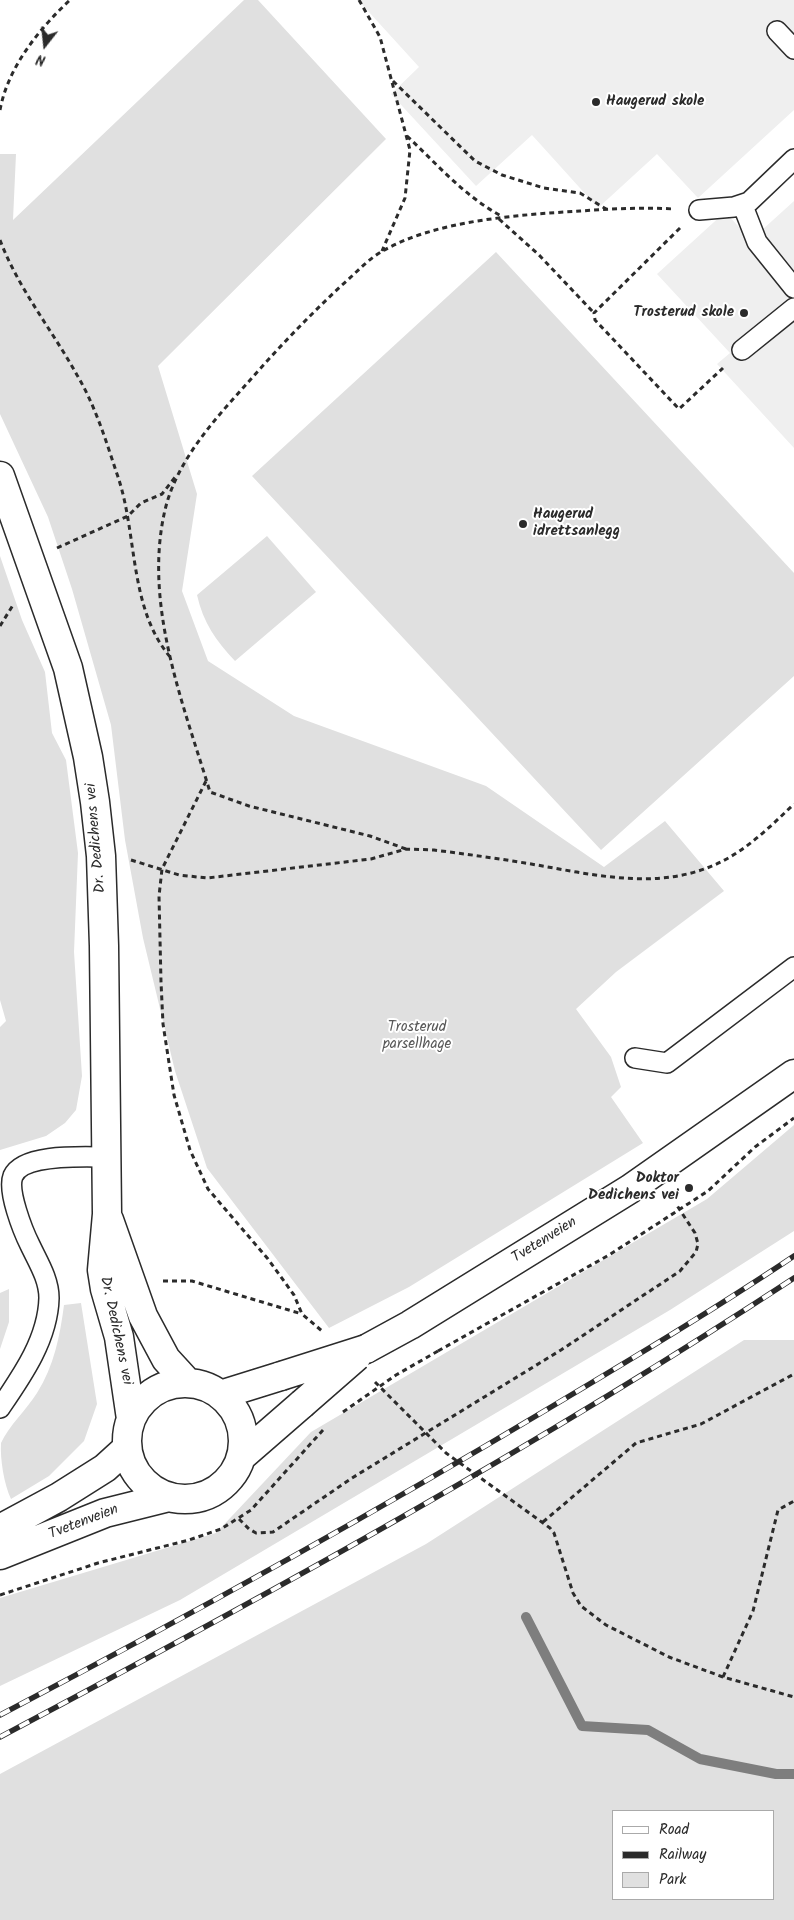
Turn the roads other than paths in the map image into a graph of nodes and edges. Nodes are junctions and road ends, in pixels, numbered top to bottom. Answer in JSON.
{"nodes":[{"id":1,"x":777,"y":31,"type":"dead end"},
{"id":2,"x":794,"y":49,"type":"edge"},
{"id":3,"x":794,"y":159,"type":"edge"},
{"id":4,"x":743,"y":206,"type":"junction"},
{"id":5,"x":699,"y":210,"type":"road end"},
{"id":6,"x":794,"y":288,"type":"edge"},
{"id":7,"x":794,"y":308,"type":"edge"},
{"id":8,"x":742,"y":350,"type":"road end"},
{"id":9,"x":0,"y":476,"type":"edge"},
{"id":10,"x":794,"y":967,"type":"edge"},
{"id":11,"x":635,"y":1058,"type":"dead end"},
{"id":12,"x":794,"y":1074,"type":"edge"},
{"id":13,"x":106,"y":1157,"type":"junction"},
{"id":14,"x":107,"y":1214,"type":"junction"},
{"id":15,"x":366,"y":1349,"type":"junction"},
{"id":16,"x":188,"y":1383,"type":"junction"},
{"id":17,"x":220,"y":1395,"type":"junction"},
{"id":18,"x":0,"y":1408,"type":"edge"},
{"id":19,"x":132,"y":1418,"type":"junction"},
{"id":20,"x":127,"y":1448,"type":"junction"},
{"id":21,"x":241,"y":1457,"type":"junction"},
{"id":22,"x":169,"y":1497,"type":"junction"},
{"id":23,"x":0,"y":1529,"type":"edge"},
{"id":24,"x":0,"y":1555,"type":"edge"}],
"edges":[{"from":1,"to":2,"type":"lane"},
{"from":3,"to":4,"type":"lane"},
{"from":4,"to":5,"type":"lane"},
{"from":4,"to":6,"type":"lane"},
{"from":7,"to":8,"type":"lane"},
{"from":9,"to":13,"type":"main road","name":"Dr. Dedichens vei"},
{"from":10,"to":11,"type":"lane"},
{"from":12,"to":15,"type":"main road","name":"Tvetenveien"},
{"from":13,"to":14,"type":"main road","name":"Dr. Dedichens vei"},
{"from":13,"to":18,"type":"lane"},
{"from":14,"to":16,"type":"main road","name":"Dr. Dedichens vei"},
{"from":14,"to":19,"type":"main road","name":"Dr. Dedichens vei"},
{"from":15,"to":17,"type":"main road","name":"Tvetenveien","bridge":true},
{"from":15,"to":21,"type":"main road","name":"Tvetenveien","bridge":true},
{"from":16,"to":17,"type":"main road"},
{"from":16,"to":19,"type":"main road"},
{"from":17,"to":21,"type":"main road"},
{"from":19,"to":20,"type":"main road"},
{"from":20,"to":22,"type":"main road"},
{"from":20,"to":23,"type":"main road","name":"Tvetenveien"},
{"from":21,"to":22,"type":"main road"},
{"from":22,"to":24,"type":"main road","name":"Tvetenveien"}]}
